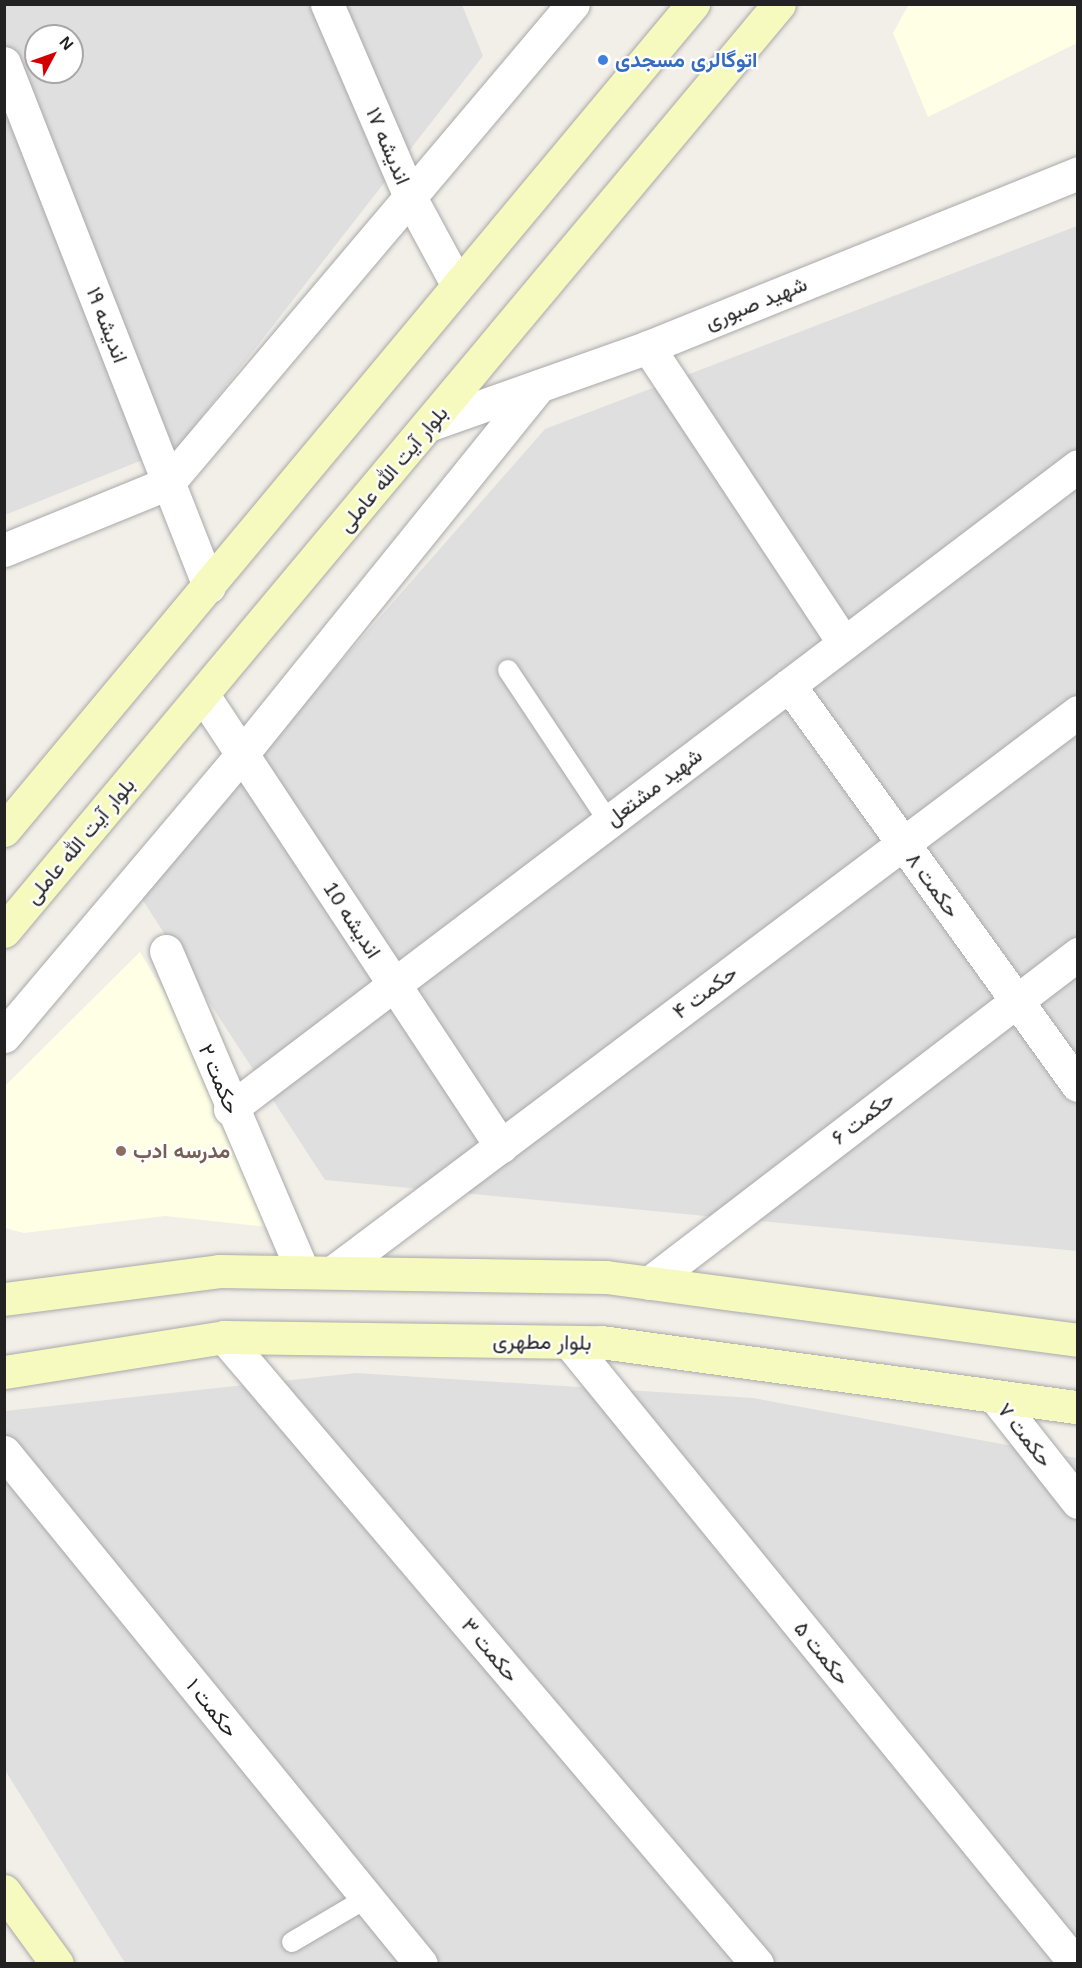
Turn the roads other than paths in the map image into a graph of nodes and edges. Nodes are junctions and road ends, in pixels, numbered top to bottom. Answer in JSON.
{"nodes":[{"id":1,"x":327,"y":4,"type":"edge"},
{"id":2,"x":573,"y":4,"type":"edge"},
{"id":3,"x":779,"y":4,"type":"edge"},
{"id":4,"x":685,"y":8,"type":"edge"},
{"id":5,"x":4,"y":63,"type":"edge"},
{"id":6,"x":1077,"y":173,"type":"edge"},
{"id":7,"x":410,"y":197,"type":"junction"},
{"id":8,"x":457,"y":284,"type":"junction"},
{"id":9,"x":648,"y":347,"type":"junction"},
{"id":10,"x":539,"y":386,"type":"junction"},
{"id":11,"x":431,"y":424,"type":"junction"},
{"id":12,"x":1077,"y":466,"type":"edge"},
{"id":13,"x":168,"y":483,"type":"junction"},
{"id":14,"x":4,"y":550,"type":"edge"},
{"id":15,"x":209,"y":586,"type":"junction"},
{"id":16,"x":844,"y":643,"type":"junction"},
{"id":17,"x":508,"y":670,"type":"dead end"},
{"id":18,"x":789,"y":684,"type":"junction"},
{"id":19,"x":203,"y":694,"type":"junction"},
{"id":20,"x":1077,"y":712,"type":"edge"},
{"id":21,"x":243,"y":753,"type":"junction"},
{"id":22,"x":609,"y":822,"type":"junction"},
{"id":23,"x":4,"y":830,"type":"edge"},
{"id":24,"x":903,"y":843,"type":"junction"},
{"id":25,"x":4,"y":931,"type":"edge"},
{"id":26,"x":166,"y":951,"type":"dead end"},
{"id":27,"x":1077,"y":954,"type":"edge"},
{"id":28,"x":394,"y":984,"type":"junction"},
{"id":29,"x":1017,"y":1000,"type":"junction"},
{"id":30,"x":4,"y":1036,"type":"edge"},
{"id":31,"x":1077,"y":1084,"type":"edge"},
{"id":32,"x":230,"y":1109,"type":"junction"},
{"id":33,"x":501,"y":1146,"type":"junction"},
{"id":34,"x":318,"y":1272,"type":"junction"},
{"id":35,"x":650,"y":1283,"type":"junction"},
{"id":36,"x":15,"y":1293,"type":"edge"},
{"id":37,"x":224,"y":1337,"type":"junction"},
{"id":38,"x":1077,"y":1340,"type":"edge"},
{"id":39,"x":569,"y":1342,"type":"junction"},
{"id":40,"x":4,"y":1372,"type":"edge"},
{"id":41,"x":995,"y":1397,"type":"junction"},
{"id":42,"x":1077,"y":1407,"type":"edge"},
{"id":43,"x":4,"y":1452,"type":"edge"},
{"id":44,"x":1077,"y":1502,"type":"edge"},
{"id":45,"x":4,"y":1891,"type":"edge"},
{"id":46,"x":365,"y":1899,"type":"junction"},
{"id":47,"x":292,"y":1942,"type":"dead end"},
{"id":48,"x":57,"y":1964,"type":"edge"},
{"id":49,"x":421,"y":1964,"type":"edge"},
{"id":50,"x":757,"y":1964,"type":"edge"},
{"id":51,"x":1076,"y":1964,"type":"edge"}],
"edges":[{"from":1,"to":7,"type":"street","name":"اندیشه ۱۷"},
{"from":2,"to":7,"type":"street"},
{"from":3,"to":11,"type":"main road","name":"بلوار آیت‌ الله عاملی"},
{"from":4,"to":8,"type":"main road"},
{"from":5,"to":13,"type":"street","name":"اندیشه ۱۹"},
{"from":6,"to":9,"type":"street","name":"شهید صبوری"},
{"from":7,"to":8,"type":"street","name":"اندیشه ۱۷"},
{"from":7,"to":13,"type":"street"},
{"from":8,"to":15,"type":"main road"},
{"from":9,"to":10,"type":"street","name":"شهید صبوری"},
{"from":9,"to":16,"type":"street"},
{"from":10,"to":11,"type":"street","name":"شهید صبوری"},
{"from":10,"to":21,"type":"street"},
{"from":11,"to":19,"type":"main road","name":"بلوار آیت‌ الله عاملی"},
{"from":12,"to":16,"type":"street","name":"شهید مشتعل"},
{"from":13,"to":14,"type":"street"},
{"from":13,"to":15,"type":"street","name":"اندیشه ۱۹"},
{"from":15,"to":23,"type":"main road"},
{"from":16,"to":18,"type":"street","name":"شهید مشتعل"},
{"from":17,"to":22,"type":"lane"},
{"from":18,"to":22,"type":"street","name":"شهید مشتعل"},
{"from":18,"to":24,"type":"street","name":"حکمت ۸"},
{"from":19,"to":21,"type":"street","name":"اندیشه 10"},
{"from":19,"to":25,"type":"main road","name":"بلوار آیت‌ الله عاملی"},
{"from":20,"to":24,"type":"street","name":"حکمت ۴"},
{"from":21,"to":28,"type":"street","name":"اندیشه 10"},
{"from":21,"to":30,"type":"street"},
{"from":22,"to":28,"type":"street","name":"شهید مشتعل"},
{"from":24,"to":29,"type":"street","name":"حکمت ۸"},
{"from":24,"to":33,"type":"street","name":"حکمت ۴"},
{"from":26,"to":32,"type":"street","name":"حکمت ۲"},
{"from":27,"to":29,"type":"street","name":"حکمت ۶"},
{"from":28,"to":32,"type":"street","name":"شهید مشتعل"},
{"from":28,"to":33,"type":"street","name":"اندیشه 10"},
{"from":29,"to":31,"type":"street","name":"حکمت ۸"},
{"from":29,"to":35,"type":"street","name":"حکمت ۶"},
{"from":32,"to":34,"type":"street","name":"حکمت ۲"},
{"from":33,"to":34,"type":"street","name":"حکمت ۴"},
{"from":34,"to":35,"type":"main road"},
{"from":34,"to":36,"type":"main road"},
{"from":35,"to":38,"type":"main road"},
{"from":37,"to":39,"type":"main road","name":"بلوار مطهری"},
{"from":37,"to":40,"type":"main road","name":"بلوار مطهری"},
{"from":37,"to":50,"type":"street","name":"حکمت ۳"},
{"from":39,"to":41,"type":"main road","name":"بلوار مطهری"},
{"from":39,"to":51,"type":"street","name":"حکمت ۵"},
{"from":41,"to":42,"type":"main road","name":"بلوار مطهری"},
{"from":41,"to":44,"type":"street","name":"حکمت ۷"},
{"from":43,"to":46,"type":"street","name":"حکمت ۱"},
{"from":45,"to":48,"type":"main road"},
{"from":46,"to":47,"type":"lane"},
{"from":46,"to":49,"type":"street","name":"حکمت ۱"}]}
